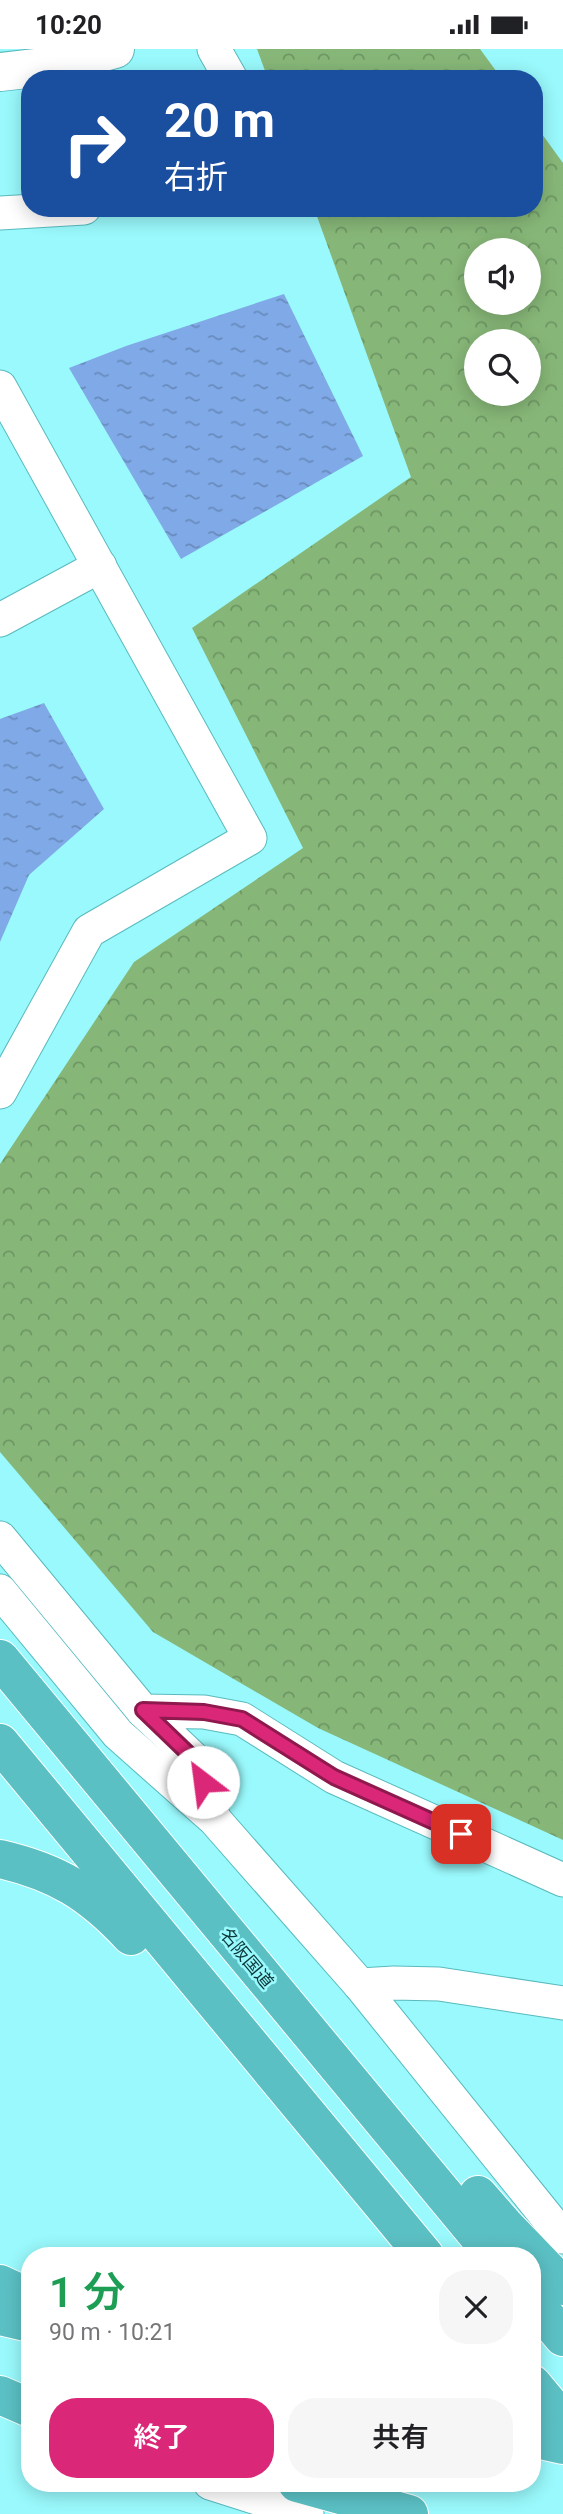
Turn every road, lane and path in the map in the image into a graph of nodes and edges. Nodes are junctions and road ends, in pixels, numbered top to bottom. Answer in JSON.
{"nodes":[{"id":1,"x":115,"y":49,"type":"edge"},
{"id":2,"x":214,"y":49,"type":"edge"},
{"id":3,"x":226,"y":70,"type":"edge"},
{"id":4,"x":0,"y":72,"type":"edge"},
{"id":5,"x":21,"y":212,"type":"edge"},
{"id":6,"x":0,"y":213,"type":"edge"},
{"id":7,"x":0,"y":387,"type":"edge"},
{"id":8,"x":100,"y":566,"type":"junction"},
{"id":9,"x":0,"y":620,"type":"edge"},
{"id":10,"x":0,"y":1092,"type":"edge"},
{"id":11,"x":0,"y":1538,"type":"edge"},
{"id":12,"x":0,"y":1591,"type":"edge"},
{"id":13,"x":0,"y":1659,"type":"edge"},
{"id":14,"x":143,"y":1710,"type":"junction"},
{"id":15,"x":0,"y":1743,"type":"edge"},
{"id":16,"x":122,"y":1808,"type":"junction"},
{"id":17,"x":215,"y":1820,"type":"junction"},
{"id":18,"x":0,"y":1859,"type":"edge"},
{"id":19,"x":563,"y":1880,"type":"edge"},
{"id":20,"x":360,"y":1985,"type":"junction"},
{"id":21,"x":563,"y":2003,"type":"edge"},
{"id":22,"x":563,"y":2237,"type":"edge"},
{"id":23,"x":414,"y":2247,"type":"edge"},
{"id":24,"x":416,"y":2247,"type":"edge"},
{"id":25,"x":488,"y":2247,"type":"edge"},
{"id":26,"x":525,"y":2247,"type":"edge"},
{"id":27,"x":541,"y":2263,"type":"edge"},
{"id":28,"x":0,"y":2284,"type":"edge"},
{"id":29,"x":563,"y":2286,"type":"edge"},
{"id":30,"x":21,"y":2294,"type":"edge"},
{"id":31,"x":541,"y":2311,"type":"edge"},
{"id":32,"x":0,"y":2316,"type":"edge"},
{"id":33,"x":21,"y":2321,"type":"edge"},
{"id":34,"x":563,"y":2337,"type":"edge"},
{"id":35,"x":0,"y":2395,"type":"edge"},
{"id":36,"x":541,"y":2395,"type":"edge"},
{"id":37,"x":21,"y":2404,"type":"edge"},
{"id":38,"x":0,"y":2415,"type":"edge"},
{"id":39,"x":563,"y":2421,"type":"edge"},
{"id":40,"x":21,"y":2422,"type":"edge"},
{"id":41,"x":541,"y":2440,"type":"edge"},
{"id":42,"x":563,"y":2445,"type":"edge"},
{"id":43,"x":238,"y":2492,"type":"edge"},
{"id":44,"x":330,"y":2492,"type":"edge"},
{"id":45,"x":307,"y":2514,"type":"edge"},
{"id":46,"x":409,"y":2514,"type":"edge"}],
"edges":[{"from":1,"to":4,"type":"street"},
{"from":2,"to":3,"type":"street"},
{"from":5,"to":6,"type":"street"},
{"from":7,"to":8,"type":"street"},
{"from":8,"to":9,"type":"street"},
{"from":8,"to":10,"type":"street"},
{"from":11,"to":14,"type":"street"},
{"from":12,"to":17,"type":"street"},
{"from":13,"to":16,"type":"highway","name":"名阪国道"},
{"from":14,"to":17,"type":"street"},
{"from":14,"to":19,"type":"street"},
{"from":15,"to":24,"type":"highway"},
{"from":16,"to":25,"type":"highway","name":"名阪国道"},
{"from":16,"to":26,"type":"highway"},
{"from":17,"to":20,"type":"street"},
{"from":18,"to":23,"type":"highway"},
{"from":20,"to":21,"type":"street"},
{"from":20,"to":22,"type":"street"},
{"from":27,"to":29,"type":"highway"},
{"from":28,"to":30,"type":"highway"},
{"from":31,"to":34,"type":"highway"},
{"from":32,"to":33,"type":"highway"},
{"from":35,"to":37,"type":"highway"},
{"from":36,"to":39,"type":"highway"},
{"from":38,"to":40,"type":"street"},
{"from":41,"to":42,"type":"highway"},
{"from":43,"to":45,"type":"street"},
{"from":44,"to":46,"type":"highway"}]}
